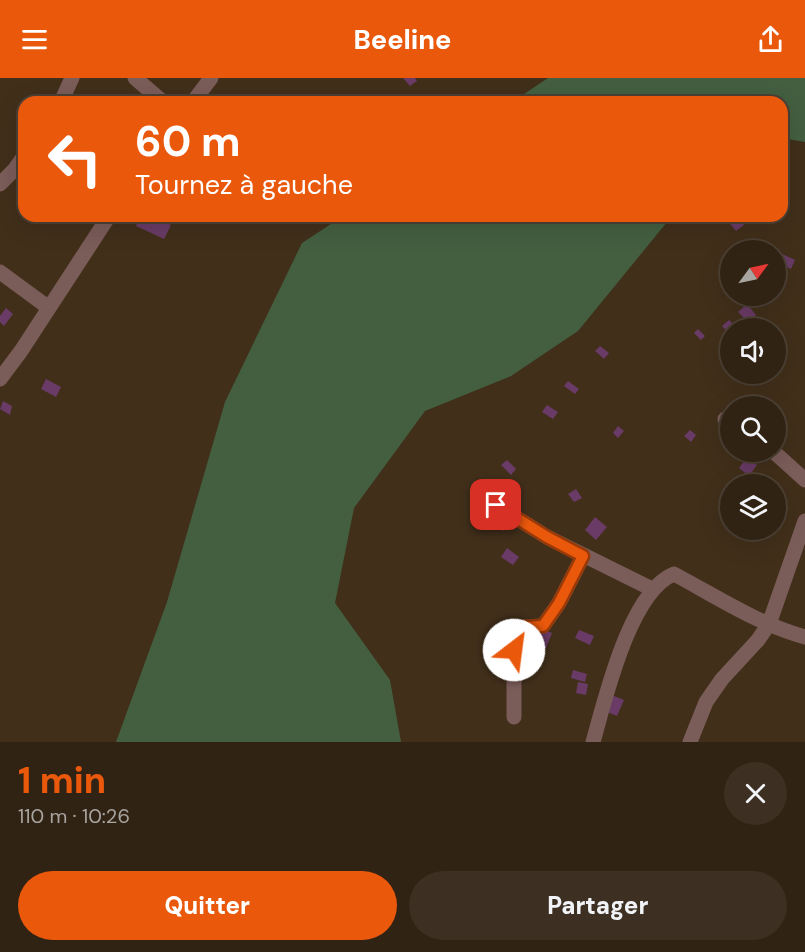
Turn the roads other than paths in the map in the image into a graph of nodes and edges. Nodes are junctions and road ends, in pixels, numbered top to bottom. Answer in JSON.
{"nodes":[{"id":1,"x":72,"y":78,"type":"edge"},
{"id":2,"x":135,"y":78,"type":"edge"},
{"id":3,"x":211,"y":78,"type":"edge"},
{"id":4,"x":64,"y":96,"type":"edge"},
{"id":5,"x":156,"y":96,"type":"edge"},
{"id":6,"x":198,"y":96,"type":"edge"},
{"id":7,"x":18,"y":165,"type":"edge"},
{"id":8,"x":0,"y":184,"type":"edge"},
{"id":9,"x":105,"y":222,"type":"edge"},
{"id":10,"x":0,"y":272,"type":"edge"},
{"id":11,"x":49,"y":308,"type":"junction"},
{"id":12,"x":0,"y":379,"type":"edge"},
{"id":13,"x":785,"y":462,"type":"edge"},
{"id":14,"x":805,"y":480,"type":"edge"},
{"id":15,"x":496,"y":505,"type":"dead end"},
{"id":16,"x":805,"y":521,"type":"edge"},
{"id":17,"x":583,"y":556,"type":"junction"},
{"id":18,"x":652,"y":589,"type":"junction"},
{"id":19,"x":769,"y":624,"type":"junction"},
{"id":20,"x":805,"y":637,"type":"edge"},
{"id":21,"x":514,"y":717,"type":"dead end"},
{"id":22,"x":593,"y":742,"type":"edge"},
{"id":23,"x":690,"y":742,"type":"edge"}],
"edges":[{"from":1,"to":4,"type":"street"},
{"from":2,"to":5,"type":"street"},
{"from":3,"to":6,"type":"street"},
{"from":7,"to":8,"type":"street"},
{"from":9,"to":11,"type":"street"},
{"from":10,"to":11,"type":"street"},
{"from":11,"to":12,"type":"street"},
{"from":13,"to":14,"type":"street"},
{"from":15,"to":17,"type":"street"},
{"from":16,"to":19,"type":"street"},
{"from":17,"to":18,"type":"street"},
{"from":17,"to":21,"type":"street"},
{"from":18,"to":19,"type":"street"},
{"from":18,"to":22,"type":"street"},
{"from":19,"to":20,"type":"street"},
{"from":19,"to":23,"type":"street"}]}
